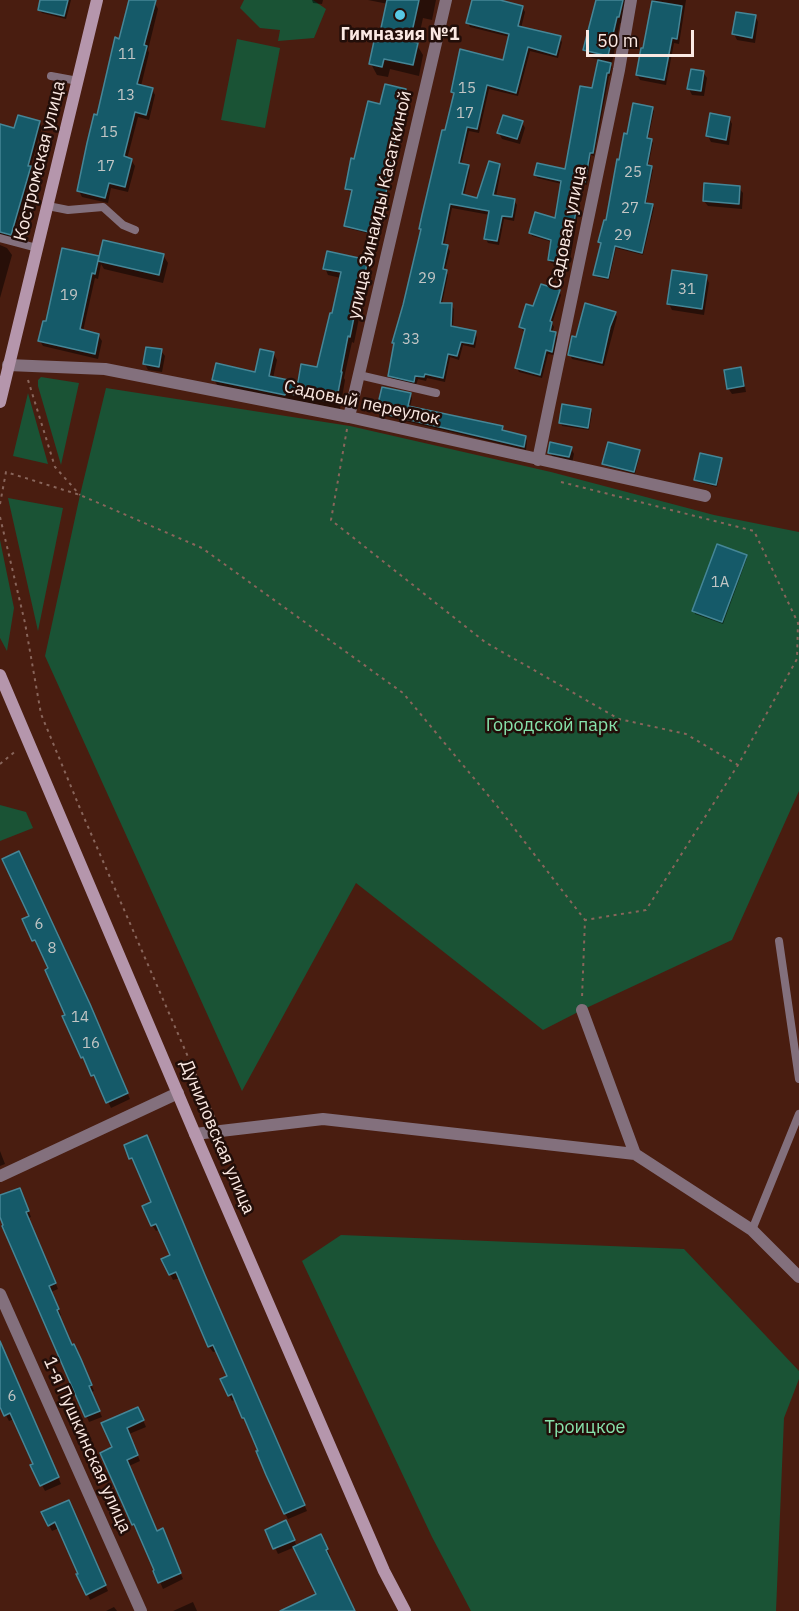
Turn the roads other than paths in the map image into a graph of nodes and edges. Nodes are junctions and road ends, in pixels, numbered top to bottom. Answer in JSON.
{"nodes":[{"id":1,"x":97,"y":0,"type":"edge"},
{"id":2,"x":446,"y":0,"type":"edge"},
{"id":3,"x":631,"y":0,"type":"edge"},
{"id":4,"x":51,"y":76,"type":"dead end"},
{"id":5,"x":78,"y":81,"type":"junction"},
{"id":6,"x":48,"y":206,"type":"junction"},
{"id":7,"x":135,"y":230,"type":"dead end"},
{"id":8,"x":0,"y":238,"type":"edge"},
{"id":9,"x":37,"y":248,"type":"junction"},
{"id":10,"x":4,"y":364,"type":"edge"},
{"id":11,"x":359,"y":375,"type":"junction"},
{"id":12,"x":436,"y":393,"type":"dead end"},
{"id":13,"x":0,"y":402,"type":"edge"},
{"id":14,"x":349,"y":417,"type":"junction"},
{"id":15,"x":538,"y":460,"type":"junction"},
{"id":16,"x":705,"y":496,"type":"dead end"},
{"id":17,"x":0,"y":675,"type":"edge"},
{"id":18,"x":779,"y":941,"type":"dead end"},
{"id":19,"x":582,"y":1010,"type":"road end"},
{"id":20,"x":799,"y":1079,"type":"edge"},
{"id":21,"x":178,"y":1094,"type":"junction"},
{"id":22,"x":799,"y":1114,"type":"edge"},
{"id":23,"x":195,"y":1134,"type":"junction"},
{"id":24,"x":635,"y":1154,"type":"junction"},
{"id":25,"x":0,"y":1176,"type":"edge"},
{"id":26,"x":752,"y":1230,"type":"junction"},
{"id":27,"x":799,"y":1277,"type":"edge"},
{"id":28,"x":0,"y":1294,"type":"edge"},
{"id":29,"x":141,"y":1611,"type":"edge"},
{"id":30,"x":405,"y":1611,"type":"edge"}],
"edges":[{"from":1,"to":5,"type":"main road","name":"Костромская улица"},
{"from":2,"to":11,"type":"street","name":"улица Зинаиды Касаткиной"},
{"from":3,"to":15,"type":"street","name":"Садовая улица"},
{"from":4,"to":5,"type":"lane"},
{"from":5,"to":6,"type":"main road","name":"Костромская улица"},
{"from":6,"to":7,"type":"lane"},
{"from":6,"to":9,"type":"main road","name":"Костромская улица"},
{"from":8,"to":9,"type":"lane"},
{"from":9,"to":10,"type":"main road","name":"Костромская улица"},
{"from":10,"to":13,"type":"main road","name":"Костромская улица"},
{"from":10,"to":14,"type":"street","name":"Садовый переулок"},
{"from":11,"to":12,"type":"lane"},
{"from":11,"to":14,"type":"street","name":"улица Зинаиды Касаткиной"},
{"from":14,"to":15,"type":"street","name":"Садовый переулок"},
{"from":15,"to":16,"type":"street","name":"Садовый переулок"},
{"from":17,"to":21,"type":"main road","name":"Дуниловская улица"},
{"from":18,"to":20,"type":"lane"},
{"from":19,"to":24,"type":"street"},
{"from":21,"to":23,"type":"main road","name":"Дуниловская улица"},
{"from":21,"to":25,"type":"street"},
{"from":22,"to":26,"type":"lane"},
{"from":23,"to":24,"type":"street"},
{"from":23,"to":30,"type":"main road","name":"Дуниловская улица"},
{"from":24,"to":26,"type":"street"},
{"from":26,"to":27,"type":"street"},
{"from":28,"to":29,"type":"street","name":"1-я Пушкинская улица"}]}
